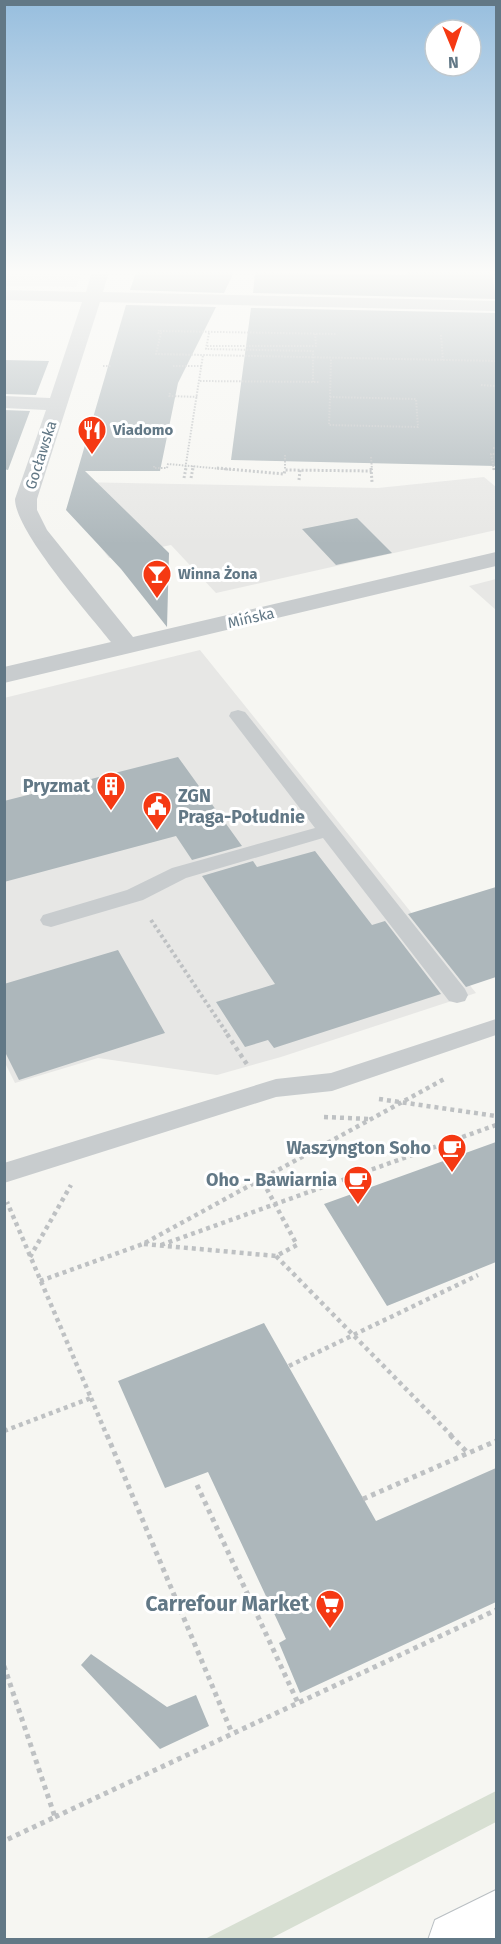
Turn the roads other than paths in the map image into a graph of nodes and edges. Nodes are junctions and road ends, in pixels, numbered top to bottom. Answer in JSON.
{"nodes":[{"id":1,"x":72,"y":363,"type":"edge"},
{"id":2,"x":4,"y":402,"type":"edge"},
{"id":3,"x":58,"y":404,"type":"junction"},
{"id":4,"x":496,"y":559,"type":"edge"},
{"id":5,"x":128,"y":647,"type":"junction"},
{"id":6,"x":4,"y":675,"type":"edge"},
{"id":7,"x":238,"y":716,"type":"dead end"},
{"id":8,"x":329,"y":830,"type":"junction"},
{"id":9,"x":51,"y":920,"type":"dead end"},
{"id":10,"x":457,"y":995,"type":"dead end"},
{"id":11,"x":496,"y":1027,"type":"edge"},
{"id":12,"x":4,"y":1173,"type":"edge"},
{"id":13,"x":496,"y":1917,"type":"edge"},
{"id":14,"x":455,"y":1940,"type":"edge"}],
"edges":[{"from":1,"to":3,"type":"street","name":"Gocławska"},
{"from":2,"to":3,"type":"street"},
{"from":3,"to":5,"type":"street","name":"Gocławska"},
{"from":4,"to":5,"type":"street","name":"Mińska"},
{"from":5,"to":6,"type":"street","name":"Mińska"},
{"from":7,"to":8,"type":"lane"},
{"from":8,"to":9,"type":"lane"},
{"from":8,"to":10,"type":"lane"},
{"from":11,"to":12,"type":"lane"},
{"from":13,"to":14,"type":"street"}]}
